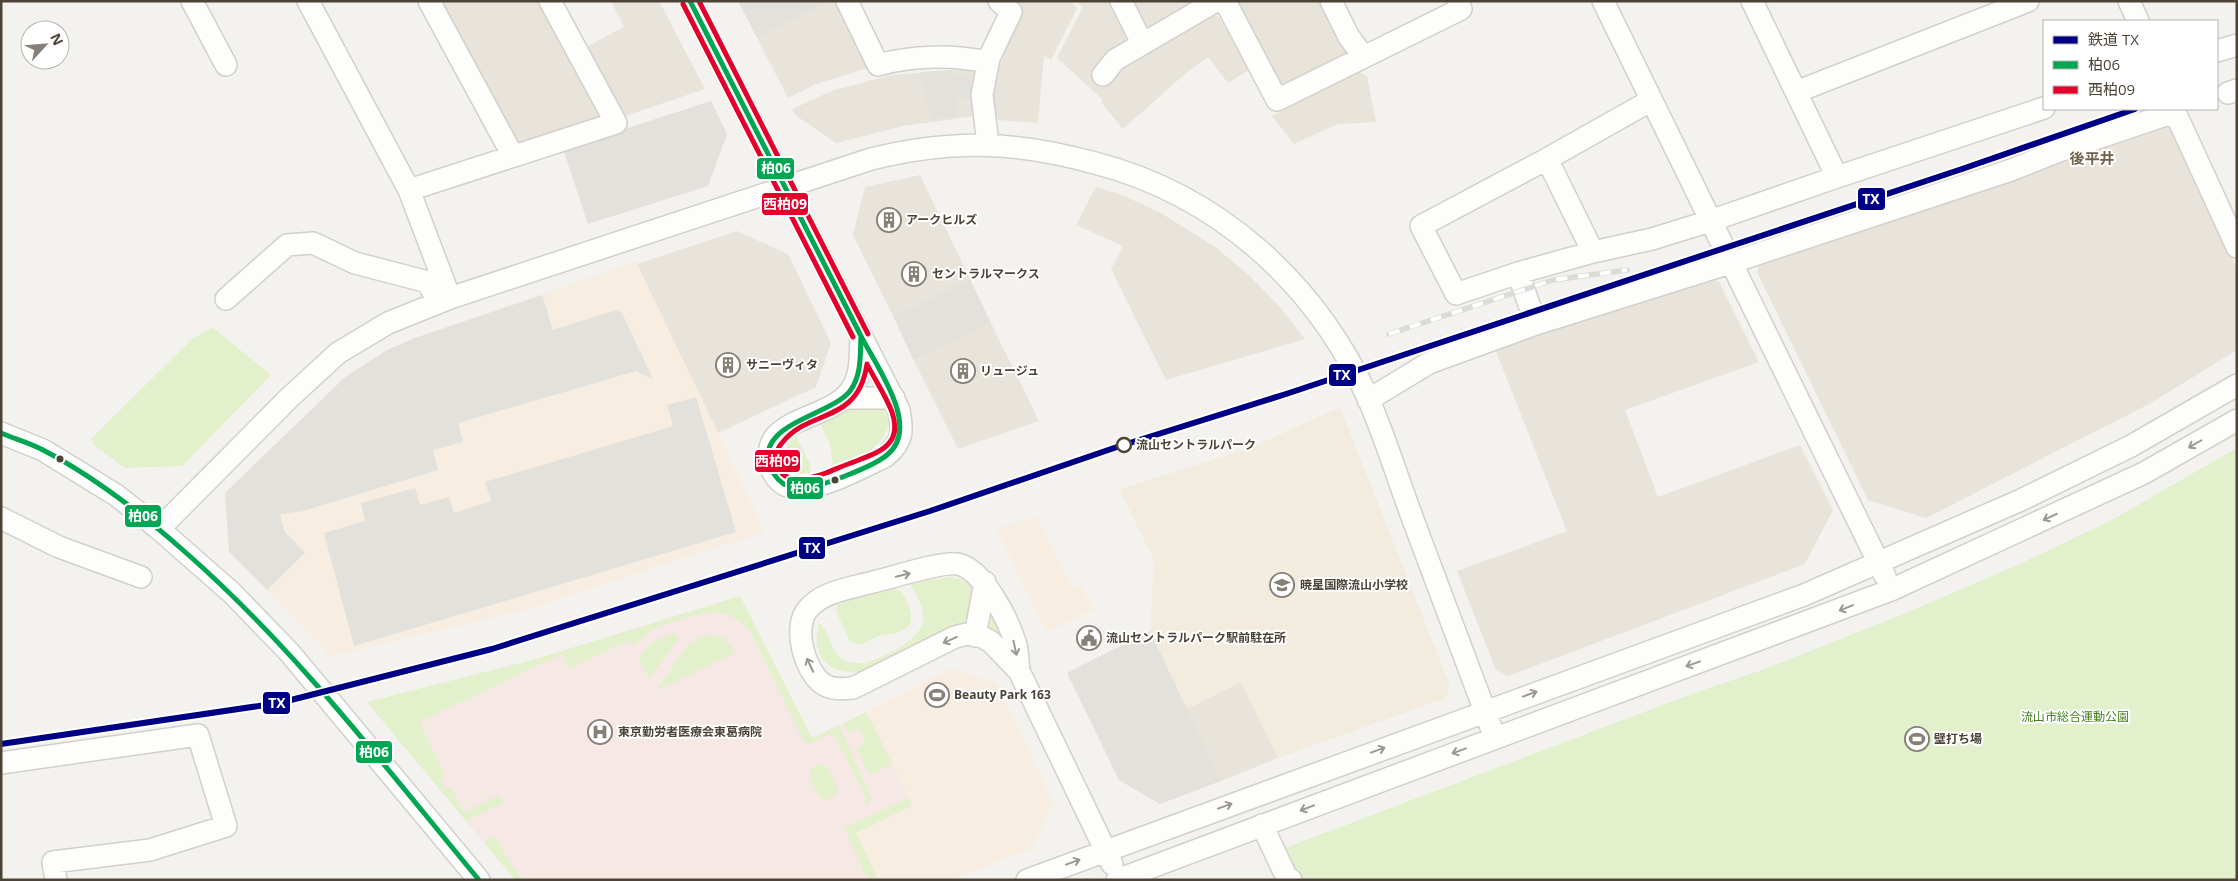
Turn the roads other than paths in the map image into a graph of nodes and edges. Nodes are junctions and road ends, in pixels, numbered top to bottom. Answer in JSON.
{"nodes":[{"id":1,"x":192,"y":1,"type":"edge"},
{"id":2,"x":308,"y":1,"type":"edge"},
{"id":3,"x":428,"y":1,"type":"edge"},
{"id":4,"x":550,"y":1,"type":"edge"},
{"id":5,"x":690,"y":1,"type":"edge"},
{"id":6,"x":848,"y":1,"type":"edge"},
{"id":7,"x":999,"y":1,"type":"edge"},
{"id":8,"x":1121,"y":1,"type":"edge"},
{"id":9,"x":1216,"y":1,"type":"edge"},
{"id":10,"x":1225,"y":1,"type":"edge"},
{"id":11,"x":1330,"y":1,"type":"edge"},
{"id":12,"x":1458,"y":1,"type":"edge"},
{"id":13,"x":1603,"y":1,"type":"edge"},
{"id":14,"x":2028,"y":1,"type":"edge"},
{"id":15,"x":2129,"y":1,"type":"edge"},
{"id":16,"x":1754,"y":2,"type":"edge"},
{"id":17,"x":2138,"y":20,"type":"edge"},
{"id":18,"x":1142,"y":43,"type":"junction"},
{"id":19,"x":2237,"y":45,"type":"edge"},
{"id":20,"x":2218,"y":51,"type":"edge"},
{"id":21,"x":1364,"y":57,"type":"junction"},
{"id":22,"x":988,"y":62,"type":"junction"},
{"id":23,"x":226,"y":64,"type":"dead end"},
{"id":24,"x":1103,"y":75,"type":"dead end"},
{"id":25,"x":1796,"y":92,"type":"junction"},
{"id":26,"x":1650,"y":100,"type":"junction"},
{"id":27,"x":2043,"y":108,"type":"edge"},
{"id":28,"x":2127,"y":118,"type":"edge"},
{"id":29,"x":988,"y":144,"type":"junction"},
{"id":30,"x":513,"y":156,"type":"junction"},
{"id":31,"x":1547,"y":159,"type":"junction"},
{"id":32,"x":1837,"y":176,"type":"junction"},
{"id":33,"x":786,"y":188,"type":"junction"},
{"id":34,"x":409,"y":190,"type":"junction"},
{"id":35,"x":1710,"y":221,"type":"junction"},
{"id":36,"x":2237,"y":247,"type":"edge"},
{"id":37,"x":1593,"y":252,"type":"junction"},
{"id":38,"x":1730,"y":263,"type":"junction"},
{"id":39,"x":1518,"y":273,"type":"junction"},
{"id":40,"x":226,"y":299,"type":"dead end"},
{"id":41,"x":444,"y":300,"type":"junction"},
{"id":42,"x":1536,"y":324,"type":"junction"},
{"id":43,"x":861,"y":335,"type":"junction"},
{"id":44,"x":2237,"y":385,"type":"edge"},
{"id":45,"x":844,"y":398,"type":"junction"},
{"id":46,"x":894,"y":398,"type":"junction"},
{"id":47,"x":1368,"y":400,"type":"junction"},
{"id":48,"x":2237,"y":420,"type":"edge"},
{"id":49,"x":1,"y":433,"type":"edge"},
{"id":50,"x":1,"y":518,"type":"edge"},
{"id":51,"x":159,"y":529,"type":"junction"},
{"id":52,"x":1880,"y":563,"type":"junction"},
{"id":53,"x":141,"y":577,"type":"dead end"},
{"id":54,"x":985,"y":582,"type":"junction"},
{"id":55,"x":1891,"y":590,"type":"junction"},
{"id":56,"x":975,"y":636,"type":"junction"},
{"id":57,"x":1019,"y":671,"type":"junction"},
{"id":58,"x":1484,"y":710,"type":"junction"},
{"id":59,"x":1495,"y":738,"type":"junction"},
{"id":60,"x":1,"y":763,"type":"edge"},
{"id":61,"x":1262,"y":825,"type":"junction"},
{"id":62,"x":1106,"y":851,"type":"junction"},
{"id":63,"x":56,"y":880,"type":"edge"},
{"id":64,"x":479,"y":880,"type":"edge"},
{"id":65,"x":1027,"y":880,"type":"edge"},
{"id":66,"x":1119,"y":880,"type":"edge"},
{"id":67,"x":1290,"y":880,"type":"edge"}],
"edges":[{"from":1,"to":23,"type":"street"},
{"from":2,"to":34,"type":"street"},
{"from":3,"to":30,"type":"street"},
{"from":4,"to":30,"type":"street"},
{"from":5,"to":33,"type":"street"},
{"from":6,"to":22,"type":"street"},
{"from":7,"to":22,"type":"street"},
{"from":8,"to":18,"type":"street"},
{"from":9,"to":18,"type":"street"},
{"from":10,"to":21,"type":"street"},
{"from":11,"to":21,"type":"street"},
{"from":12,"to":21,"type":"street"},
{"from":13,"to":26,"type":"street"},
{"from":14,"to":25,"type":"street"},
{"from":15,"to":17,"type":"street"},
{"from":16,"to":25,"type":"street"},
{"from":18,"to":24,"type":"street"},
{"from":19,"to":20,"type":"street"},
{"from":22,"to":29,"type":"street"},
{"from":25,"to":32,"type":"street"},
{"from":26,"to":31,"type":"street"},
{"from":26,"to":35,"type":"street"},
{"from":27,"to":32,"type":"street"},
{"from":28,"to":36,"type":"street"},
{"from":28,"to":38,"type":"street"},
{"from":29,"to":33,"type":"street"},
{"from":29,"to":47,"type":"street"},
{"from":30,"to":34,"type":"street"},
{"from":31,"to":37,"type":"street"},
{"from":31,"to":39,"type":"street"},
{"from":32,"to":35,"type":"street"},
{"from":33,"to":41,"type":"street"},
{"from":33,"to":43,"type":"street"},
{"from":34,"to":41,"type":"street"},
{"from":35,"to":37,"type":"street"},
{"from":35,"to":38,"type":"street"},
{"from":37,"to":39,"type":"street"},
{"from":38,"to":42,"type":"street"},
{"from":38,"to":52,"type":"street"},
{"from":39,"to":42,"type":"street"},
{"from":40,"to":41,"type":"street"},
{"from":41,"to":51,"type":"street"},
{"from":42,"to":47,"type":"street"},
{"from":43,"to":45,"type":"street"},
{"from":43,"to":46,"type":"street"},
{"from":44,"to":52,"type":"street"},
{"from":45,"to":46,"type":"street"},
{"from":45,"to":46,"type":"street"},
{"from":47,"to":58,"type":"street"},
{"from":48,"to":55,"type":"street","one_way":true},
{"from":49,"to":51,"type":"street"},
{"from":50,"to":53,"type":"street"},
{"from":51,"to":64,"type":"street"},
{"from":52,"to":55,"type":"street"},
{"from":58,"to":52,"type":"street","one_way":true},
{"from":54,"to":56,"type":"street"},
{"from":56,"to":54,"type":"street","one_way":true},
{"from":54,"to":57,"type":"street","one_way":true},
{"from":55,"to":59,"type":"street","one_way":true},
{"from":56,"to":57,"type":"street"},
{"from":57,"to":62,"type":"street"},
{"from":58,"to":59,"type":"street"},
{"from":62,"to":58,"type":"street","one_way":true},
{"from":59,"to":61,"type":"street","one_way":true},
{"from":60,"to":63,"type":"street"},
{"from":61,"to":66,"type":"street"},
{"from":61,"to":67,"type":"street"},
{"from":65,"to":62,"type":"street","one_way":true},
{"from":62,"to":66,"type":"street"}]}
